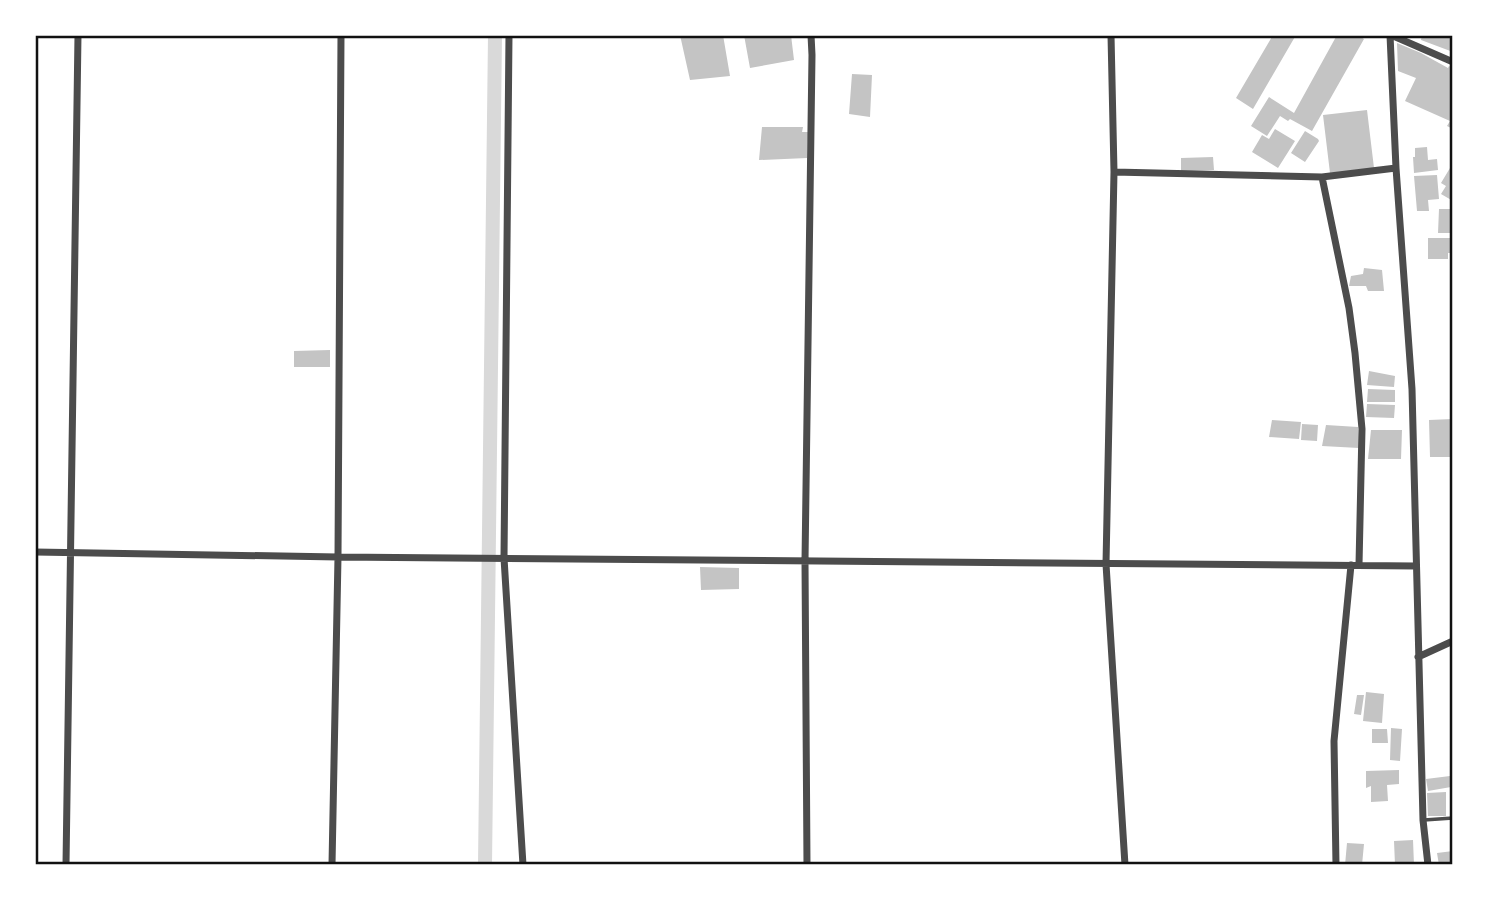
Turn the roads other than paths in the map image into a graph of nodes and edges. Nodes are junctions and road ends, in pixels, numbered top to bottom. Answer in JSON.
{"nodes":[{"id":1,"x":78,"y":35,"type":"edge"},
{"id":2,"x":341,"y":35,"type":"edge"},
{"id":3,"x":509,"y":35,"type":"edge"},
{"id":4,"x":811,"y":35,"type":"edge"},
{"id":5,"x":1111,"y":35,"type":"edge"},
{"id":6,"x":1391,"y":35,"type":"edge"},
{"id":7,"x":1453,"y":62,"type":"edge"},
{"id":8,"x":1396,"y":168,"type":"junction"},
{"id":9,"x":1114,"y":172,"type":"junction"},
{"id":10,"x":1322,"y":177,"type":"junction"},
{"id":11,"x":35,"y":552,"type":"edge"},
{"id":12,"x":70,"y":553,"type":"junction"},
{"id":13,"x":338,"y":557,"type":"junction"},
{"id":14,"x":504,"y":558,"type":"junction"},
{"id":15,"x":805,"y":561,"type":"junction"},
{"id":16,"x":1105,"y":564,"type":"junction"},
{"id":17,"x":1355,"y":565,"type":"junction"},
{"id":18,"x":1416,"y":566,"type":"junction"},
{"id":19,"x":1453,"y":641,"type":"edge"},
{"id":20,"x":1419,"y":657,"type":"junction"},
{"id":21,"x":1453,"y":818,"type":"edge"},
{"id":22,"x":1423,"y":820,"type":"junction"},
{"id":23,"x":66,"y":865,"type":"edge"},
{"id":24,"x":332,"y":865,"type":"edge"},
{"id":25,"x":523,"y":865,"type":"edge"},
{"id":26,"x":807,"y":865,"type":"edge"},
{"id":27,"x":1125,"y":865,"type":"edge"},
{"id":28,"x":1336,"y":865,"type":"edge"},
{"id":29,"x":1428,"y":865,"type":"edge"}],
"edges":[{"from":1,"to":12,"type":"street"},
{"from":2,"to":13,"type":"street"},
{"from":3,"to":14,"type":"street"},
{"from":4,"to":15,"type":"street"},
{"from":5,"to":9,"type":"street"},
{"from":6,"to":7,"type":"street"},
{"from":6,"to":8,"type":"street"},
{"from":8,"to":10,"type":"street"},
{"from":8,"to":18,"type":"street"},
{"from":9,"to":10,"type":"street"},
{"from":9,"to":16,"type":"street"},
{"from":10,"to":17,"type":"street"},
{"from":11,"to":12,"type":"street"},
{"from":12,"to":13,"type":"street"},
{"from":12,"to":23,"type":"street"},
{"from":13,"to":14,"type":"street"},
{"from":13,"to":24,"type":"street"},
{"from":14,"to":15,"type":"street"},
{"from":14,"to":25,"type":"street"},
{"from":15,"to":16,"type":"street"},
{"from":15,"to":26,"type":"street"},
{"from":16,"to":17,"type":"street"},
{"from":16,"to":27,"type":"street"},
{"from":17,"to":18,"type":"street"},
{"from":17,"to":28,"type":"street"},
{"from":18,"to":20,"type":"street"},
{"from":19,"to":20,"type":"street"},
{"from":20,"to":22,"type":"street"},
{"from":21,"to":22,"type":"lane"},
{"from":22,"to":29,"type":"street"}]}
